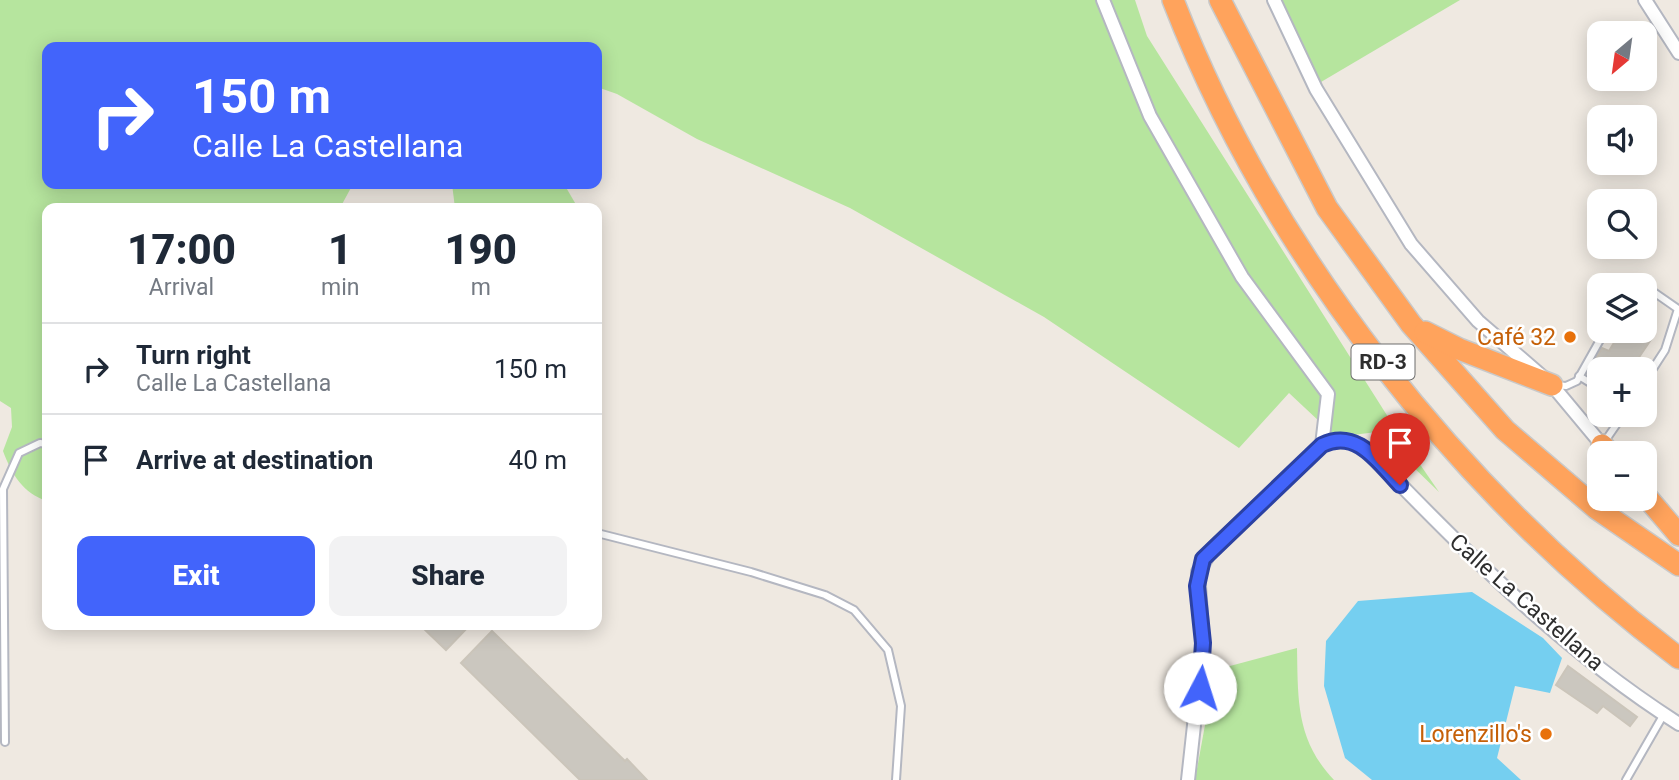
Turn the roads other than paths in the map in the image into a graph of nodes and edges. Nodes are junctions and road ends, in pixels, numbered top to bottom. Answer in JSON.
{"nodes":[{"id":1,"x":1103,"y":0,"type":"edge"},
{"id":2,"x":1172,"y":0,"type":"edge"},
{"id":3,"x":1220,"y":0,"type":"edge"},
{"id":4,"x":1274,"y":0,"type":"edge"},
{"id":5,"x":1645,"y":0,"type":"edge"},
{"id":6,"x":1679,"y":53,"type":"edge"},
{"id":7,"x":1657,"y":295,"type":"edge"},
{"id":8,"x":1411,"y":324,"type":"junction"},
{"id":9,"x":1598,"y":343,"type":"edge"},
{"id":10,"x":1657,"y":362,"type":"edge"},
{"id":11,"x":1580,"y":376,"type":"junction"},
{"id":12,"x":1587,"y":381,"type":"edge"},
{"id":13,"x":1552,"y":385,"type":"junction"},
{"id":14,"x":1599,"y":441,"type":"edge"},
{"id":15,"x":42,"y":443,"type":"edge"},
{"id":16,"x":1322,"y":445,"type":"junction"},
{"id":17,"x":1657,"y":509,"type":"edge"},
{"id":18,"x":602,"y":534,"type":"edge"},
{"id":19,"x":1679,"y":535,"type":"edge"},
{"id":20,"x":1679,"y":565,"type":"edge"},
{"id":21,"x":1679,"y":658,"type":"edge"},
{"id":22,"x":1664,"y":714,"type":"junction"},
{"id":23,"x":1679,"y":724,"type":"edge"},
{"id":24,"x":5,"y":742,"type":"dead end"},
{"id":25,"x":896,"y":780,"type":"edge"},
{"id":26,"x":1188,"y":780,"type":"edge"},
{"id":27,"x":1626,"y":780,"type":"edge"}],
"edges":[{"from":1,"to":16,"type":"street"},
{"from":2,"to":21,"type":"highway","number":"RD-3"},
{"from":3,"to":8,"type":"highway","number":"RD-3"},
{"from":4,"to":13,"type":"street"},
{"from":5,"to":6,"type":"street"},
{"from":7,"to":10,"type":"lane"},
{"from":8,"to":13,"type":"highway"},
{"from":8,"to":20,"type":"highway","number":"RD-3"},
{"from":9,"to":11,"type":"lane"},
{"from":11,"to":12,"type":"lane"},
{"from":11,"to":13,"type":"lane"},
{"from":13,"to":14,"type":"street"},
{"from":15,"to":24,"type":"lane"},
{"from":16,"to":22,"type":"street","name":"Calle La Castellana"},
{"from":16,"to":26,"type":"street"},
{"from":17,"to":19,"type":"highway"},
{"from":18,"to":25,"type":"lane"},
{"from":22,"to":23,"type":"street","name":"Calle La Castellana"},
{"from":22,"to":27,"type":"lane"}]}
